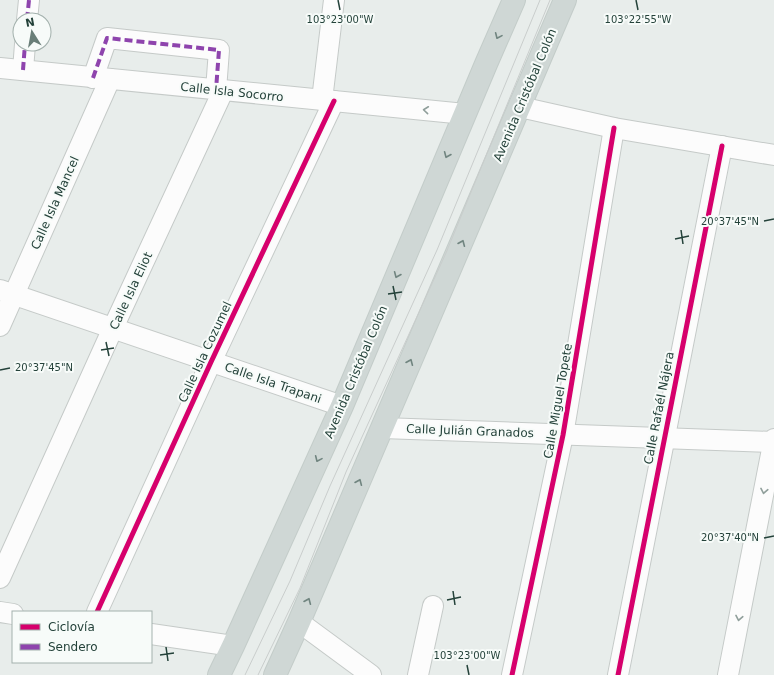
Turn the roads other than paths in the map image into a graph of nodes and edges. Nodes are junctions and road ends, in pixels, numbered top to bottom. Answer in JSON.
{"nodes":[{"id":1,"x":29,"y":0,"type":"edge"},
{"id":2,"x":334,"y":0,"type":"edge"},
{"id":3,"x":514,"y":0,"type":"edge"},
{"id":4,"x":565,"y":0,"type":"edge"},
{"id":5,"x":28,"y":12,"type":"edge"},
{"id":6,"x":24,"y":52,"type":"edge"},
{"id":7,"x":0,"y":68,"type":"edge"},
{"id":8,"x":23,"y":70,"type":"junction"},
{"id":9,"x":102,"y":79,"type":"junction"},
{"id":10,"x":219,"y":90,"type":"junction"},
{"id":11,"x":328,"y":101,"type":"junction"},
{"id":12,"x":520,"y":107,"type":"junction"},
{"id":13,"x":465,"y":114,"type":"junction"},
{"id":14,"x":614,"y":128,"type":"junction"},
{"id":15,"x":722,"y":146,"type":"junction"},
{"id":16,"x":774,"y":155,"type":"edge"},
{"id":17,"x":7,"y":292,"type":"edge"},
{"id":18,"x":0,"y":326,"type":"edge"},
{"id":19,"x":113,"y":328,"type":"junction"},
{"id":20,"x":212,"y":362,"type":"junction"},
{"id":21,"x":342,"y":406,"type":"junction"},
{"id":22,"x":382,"y":428,"type":"junction"},
{"id":23,"x":563,"y":435,"type":"junction"},
{"id":24,"x":664,"y":439,"type":"junction"},
{"id":25,"x":774,"y":441,"type":"edge"},
{"id":26,"x":0,"y":578,"type":"edge"},
{"id":27,"x":433,"y":606,"type":"dead end"},
{"id":28,"x":97,"y":611,"type":"edge"},
{"id":29,"x":0,"y":612,"type":"edge"},
{"id":30,"x":12,"y":614,"type":"edge"},
{"id":31,"x":299,"y":622,"type":"junction"},
{"id":32,"x":152,"y":634,"type":"edge"},
{"id":33,"x":233,"y":646,"type":"junction"},
{"id":34,"x":219,"y":675,"type":"edge"},
{"id":35,"x":275,"y":675,"type":"edge"},
{"id":36,"x":371,"y":675,"type":"edge"},
{"id":37,"x":418,"y":675,"type":"edge"},
{"id":38,"x":512,"y":675,"type":"edge"},
{"id":39,"x":618,"y":675,"type":"edge"},
{"id":40,"x":728,"y":675,"type":"edge"}],
"edges":[{"from":1,"to":5,"type":"street"},
{"from":2,"to":11,"type":"street","name":"Calle Isla Cozumel"},
{"from":3,"to":13,"type":"main road","name":"Avenida Cristóbal Colón","one_way":true},
{"from":4,"to":12,"type":"main road","name":"Avenida Cristóbal Colón"},
{"from":6,"to":8,"type":"street"},
{"from":7,"to":8,"type":"street","name":"Calle Isla Socorro"},
{"from":8,"to":9,"type":"street","name":"Calle Isla Socorro"},
{"from":9,"to":10,"type":"street","name":"Calle Isla Socorro"},
{"from":9,"to":10,"type":"street","name":"Calle Isla Mancel"},
{"from":9,"to":17,"type":"street","name":"Calle Isla Mancel"},
{"from":10,"to":11,"type":"street","name":"Calle Isla Socorro"},
{"from":10,"to":19,"type":"street","name":"Calle Isla Eliot"},
{"from":13,"to":11,"type":"street","name":"Calle Isla Socorro","one_way":true},
{"from":11,"to":20,"type":"street","name":"Calle Isla Cozumel"},
{"from":12,"to":14,"type":"street"},
{"from":22,"to":12,"type":"main road","name":"Avenida Cristóbal Colón","one_way":true},
{"from":13,"to":21,"type":"main road","name":"Avenida Cristóbal Colón","one_way":true},
{"from":14,"to":15,"type":"street"},
{"from":14,"to":23,"type":"street","name":"Calle Miguel Topete"},
{"from":15,"to":16,"type":"street"},
{"from":15,"to":24,"type":"street","name":"Calle Rafaél Nájera"},
{"from":17,"to":18,"type":"street","name":"Calle Isla Mancel"},
{"from":17,"to":19,"type":"street","name":"Calle Isla Trapani"},
{"from":19,"to":20,"type":"street","name":"Calle Isla Trapani"},
{"from":19,"to":26,"type":"street","name":"Calle Isla Eliot"},
{"from":20,"to":21,"type":"street","name":"Calle Isla Trapani"},
{"from":20,"to":28,"type":"street","name":"Calle Isla Cozumel"},
{"from":21,"to":33,"type":"main road","name":"Avenida Cristóbal Colón","one_way":true},
{"from":22,"to":23,"type":"street","name":"Calle Julián Granados"},
{"from":31,"to":22,"type":"main road","name":"Avenida Cristóbal Colón","one_way":true},
{"from":23,"to":24,"type":"street","name":"Calle Julián Granados"},
{"from":23,"to":38,"type":"street","name":"Calle Miguel Topete"},
{"from":24,"to":25,"type":"street","name":"Calle Julián Granados"},
{"from":24,"to":39,"type":"street","name":"Calle Rafaél Nájera"},
{"from":25,"to":40,"type":"street","one_way":true},
{"from":27,"to":37,"type":"street"},
{"from":29,"to":30,"type":"street"},
{"from":31,"to":35,"type":"main road","name":"Avenida Cristóbal Colón"},
{"from":31,"to":36,"type":"street"},
{"from":32,"to":33,"type":"street"},
{"from":33,"to":34,"type":"main road","name":"Avenida Cristóbal Colón"}]}
